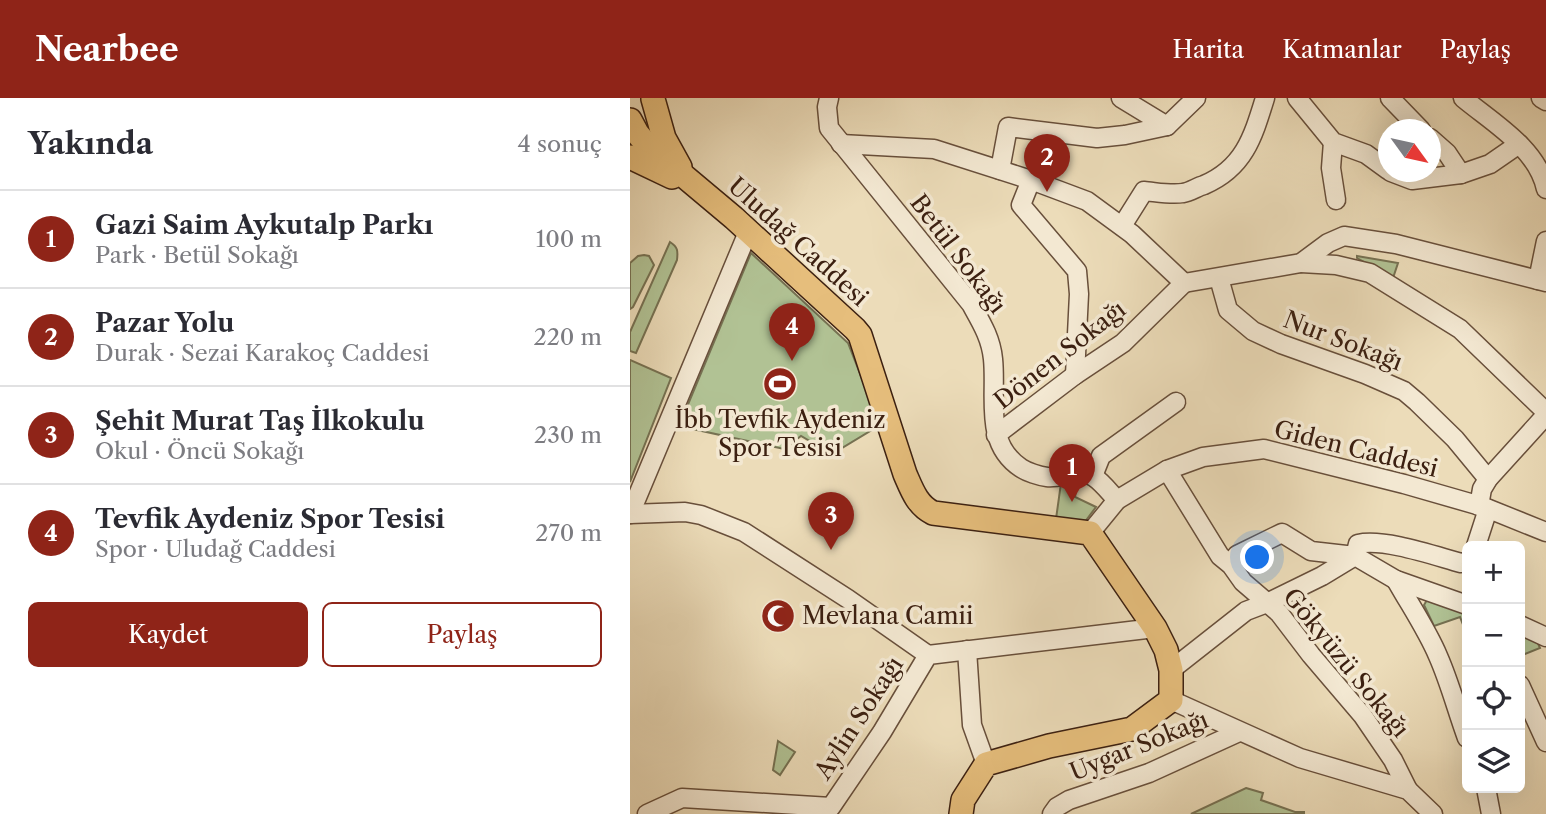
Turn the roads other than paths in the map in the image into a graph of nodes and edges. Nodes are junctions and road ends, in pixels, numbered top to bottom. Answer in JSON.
{"nodes":[{"id":1,"x":829,"y":98,"type":"edge"},
{"id":2,"x":1121,"y":98,"type":"edge"},
{"id":3,"x":1196,"y":98,"type":"edge"},
{"id":4,"x":1265,"y":98,"type":"edge"},
{"id":5,"x":1297,"y":98,"type":"edge"},
{"id":6,"x":1390,"y":98,"type":"edge"},
{"id":7,"x":1462,"y":98,"type":"edge"},
{"id":8,"x":1541,"y":98,"type":"edge"},
{"id":9,"x":654,"y":99,"type":"edge"},
{"id":10,"x":1546,"y":101,"type":"edge"},
{"id":11,"x":1410,"y":119,"type":"edge"},
{"id":12,"x":1167,"y":125,"type":"junction"},
{"id":13,"x":632,"y":133,"type":"edge"},
{"id":14,"x":1333,"y":142,"type":"junction"},
{"id":15,"x":841,"y":144,"type":"junction"},
{"id":16,"x":1441,"y":148,"type":"edge"},
{"id":17,"x":1532,"y":152,"type":"edge"},
{"id":18,"x":630,"y":157,"type":"edge"},
{"id":19,"x":1378,"y":162,"type":"edge"},
{"id":20,"x":999,"y":170,"type":"junction"},
{"id":21,"x":1461,"y":174,"type":"junction"},
{"id":22,"x":1441,"y":176,"type":"edge"},
{"id":23,"x":1031,"y":180,"type":"junction"},
{"id":24,"x":697,"y":188,"type":"junction"},
{"id":25,"x":1546,"y":189,"type":"edge"},
{"id":26,"x":1336,"y":200,"type":"dead end"},
{"id":27,"x":1122,"y":226,"type":"junction"},
{"id":28,"x":748,"y":232,"type":"junction"},
{"id":29,"x":1546,"y":241,"type":"edge"},
{"id":30,"x":1301,"y":263,"type":"junction"},
{"id":31,"x":1219,"y":278,"type":"junction"},
{"id":32,"x":1542,"y":281,"type":"edge"},
{"id":33,"x":1184,"y":283,"type":"junction"},
{"id":34,"x":1075,"y":375,"type":"junction"},
{"id":35,"x":1176,"y":402,"type":"dead end"},
{"id":36,"x":1546,"y":414,"type":"edge"},
{"id":37,"x":996,"y":435,"type":"junction"},
{"id":38,"x":1167,"y":470,"type":"junction"},
{"id":39,"x":1093,"y":476,"type":"junction"},
{"id":40,"x":1488,"y":479,"type":"junction"},
{"id":41,"x":1117,"y":500,"type":"junction"},
{"id":42,"x":1483,"y":507,"type":"junction"},
{"id":43,"x":630,"y":514,"type":"edge"},
{"id":44,"x":1546,"y":531,"type":"edge"},
{"id":45,"x":1090,"y":533,"type":"junction"},
{"id":46,"x":1477,"y":541,"type":"edge"},
{"id":47,"x":1355,"y":556,"type":"junction"},
{"id":48,"x":1462,"y":563,"type":"edge"},
{"id":49,"x":1231,"y":565,"type":"junction"},
{"id":50,"x":1395,"y":580,"type":"junction"},
{"id":51,"x":1462,"y":602,"type":"edge"},
{"id":52,"x":1267,"y":603,"type":"junction"},
{"id":53,"x":1525,"y":627,"type":"edge"},
{"id":54,"x":1155,"y":628,"type":"junction"},
{"id":55,"x":1546,"y":637,"type":"edge"},
{"id":56,"x":967,"y":650,"type":"junction"},
{"id":57,"x":928,"y":655,"type":"junction"},
{"id":58,"x":1171,"y":670,"type":"junction"},
{"id":59,"x":1525,"y":696,"type":"edge"},
{"id":60,"x":1171,"y":700,"type":"junction"},
{"id":61,"x":1465,"y":730,"type":"edge"},
{"id":62,"x":1239,"y":732,"type":"junction"},
{"id":63,"x":1546,"y":743,"type":"edge"},
{"id":64,"x":986,"y":764,"type":"junction"},
{"id":65,"x":1408,"y":790,"type":"junction"},
{"id":66,"x":1487,"y":793,"type":"edge"},
{"id":67,"x":726,"y":807,"type":"edge"},
{"id":68,"x":1059,"y":812,"type":"edge"},
{"id":69,"x":647,"y":814,"type":"edge"},
{"id":70,"x":961,"y":814,"type":"edge"},
{"id":71,"x":1433,"y":814,"type":"edge"},
{"id":72,"x":1491,"y":814,"type":"edge"}],
"edges":[{"from":1,"to":15,"type":"street","name":"Betül Sokağı"},
{"from":2,"to":12,"type":"street"},
{"from":3,"to":12,"type":"street"},
{"from":4,"to":27,"type":"street"},
{"from":5,"to":14,"type":"street"},
{"from":6,"to":11,"type":"street"},
{"from":7,"to":17,"type":"street"},
{"from":8,"to":10,"type":"street"},
{"from":9,"to":13,"type":"main road"},
{"from":9,"to":24,"type":"main road","name":"Uludağ Caddesi"},
{"from":12,"to":20,"type":"street"},
{"from":13,"to":24,"type":"main road","name":"Uludağ Caddesi"},
{"from":14,"to":19,"type":"street"},
{"from":14,"to":26,"type":"street"},
{"from":15,"to":20,"type":"street"},
{"from":15,"to":37,"type":"street","name":"Betül Sokağı"},
{"from":16,"to":21,"type":"street"},
{"from":17,"to":21,"type":"street"},
{"from":17,"to":25,"type":"street"},
{"from":18,"to":24,"type":"main road","name":"Uludağ Caddesi"},
{"from":20,"to":23,"type":"street"},
{"from":21,"to":22,"type":"street"},
{"from":23,"to":27,"type":"street"},
{"from":23,"to":34,"type":"street"},
{"from":24,"to":28,"type":"main road","name":"Uludağ Caddesi"},
{"from":27,"to":33,"type":"street"},
{"from":28,"to":43,"type":"street"},
{"from":28,"to":45,"type":"main road","name":"Uludağ Caddesi"},
{"from":29,"to":32,"type":"street"},
{"from":30,"to":31,"type":"street"},
{"from":30,"to":32,"type":"street"},
{"from":30,"to":36,"type":"street"},
{"from":31,"to":33,"type":"street"},
{"from":31,"to":40,"type":"street","name":"Nur Sokağı"},
{"from":33,"to":34,"type":"street","name":"Dönen Sokağı"},
{"from":34,"to":37,"type":"street","name":"Dönen Sokağı"},
{"from":35,"to":39,"type":"street"},
{"from":36,"to":40,"type":"street"},
{"from":37,"to":39,"type":"street","name":"Betül Sokağı"},
{"from":38,"to":41,"type":"street","name":"Giden Caddesi"},
{"from":38,"to":42,"type":"street","name":"Giden Caddesi"},
{"from":38,"to":49,"type":"street","name":"Gökyüzü Sokağı"},
{"from":39,"to":41,"type":"street"},
{"from":40,"to":42,"type":"street"},
{"from":41,"to":45,"type":"street","name":"Giden Caddesi"},
{"from":42,"to":44,"type":"street","name":"Giden Caddesi"},
{"from":42,"to":46,"type":"street"},
{"from":43,"to":57,"type":"street"},
{"from":45,"to":54,"type":"main road"},
{"from":47,"to":48,"type":"street"},
{"from":47,"to":49,"type":"street"},
{"from":47,"to":50,"type":"street"},
{"from":47,"to":52,"type":"street"},
{"from":49,"to":52,"type":"street","name":"Gökyüzü Sokağı"},
{"from":50,"to":51,"type":"street"},
{"from":50,"to":61,"type":"street"},
{"from":52,"to":58,"type":"street"},
{"from":52,"to":65,"type":"street","name":"Gökyüzü Sokağı"},
{"from":53,"to":55,"type":"street"},
{"from":54,"to":56,"type":"street","name":"Aylin Sokağı"},
{"from":54,"to":58,"type":"main road"},
{"from":56,"to":57,"type":"street","name":"Aylin Sokağı"},
{"from":56,"to":64,"type":"street"},
{"from":57,"to":67,"type":"street","name":"Aylin Sokağı"},
{"from":58,"to":60,"type":"main road"},
{"from":59,"to":63,"type":"street"},
{"from":60,"to":62,"type":"street"},
{"from":60,"to":64,"type":"main road"},
{"from":62,"to":65,"type":"street"},
{"from":62,"to":68,"type":"street","name":"Uygar Sokağı"},
{"from":64,"to":70,"type":"main road"},
{"from":65,"to":71,"type":"street"},
{"from":66,"to":72,"type":"street"},
{"from":67,"to":69,"type":"street","name":"Aylin Sokağı"}]}
